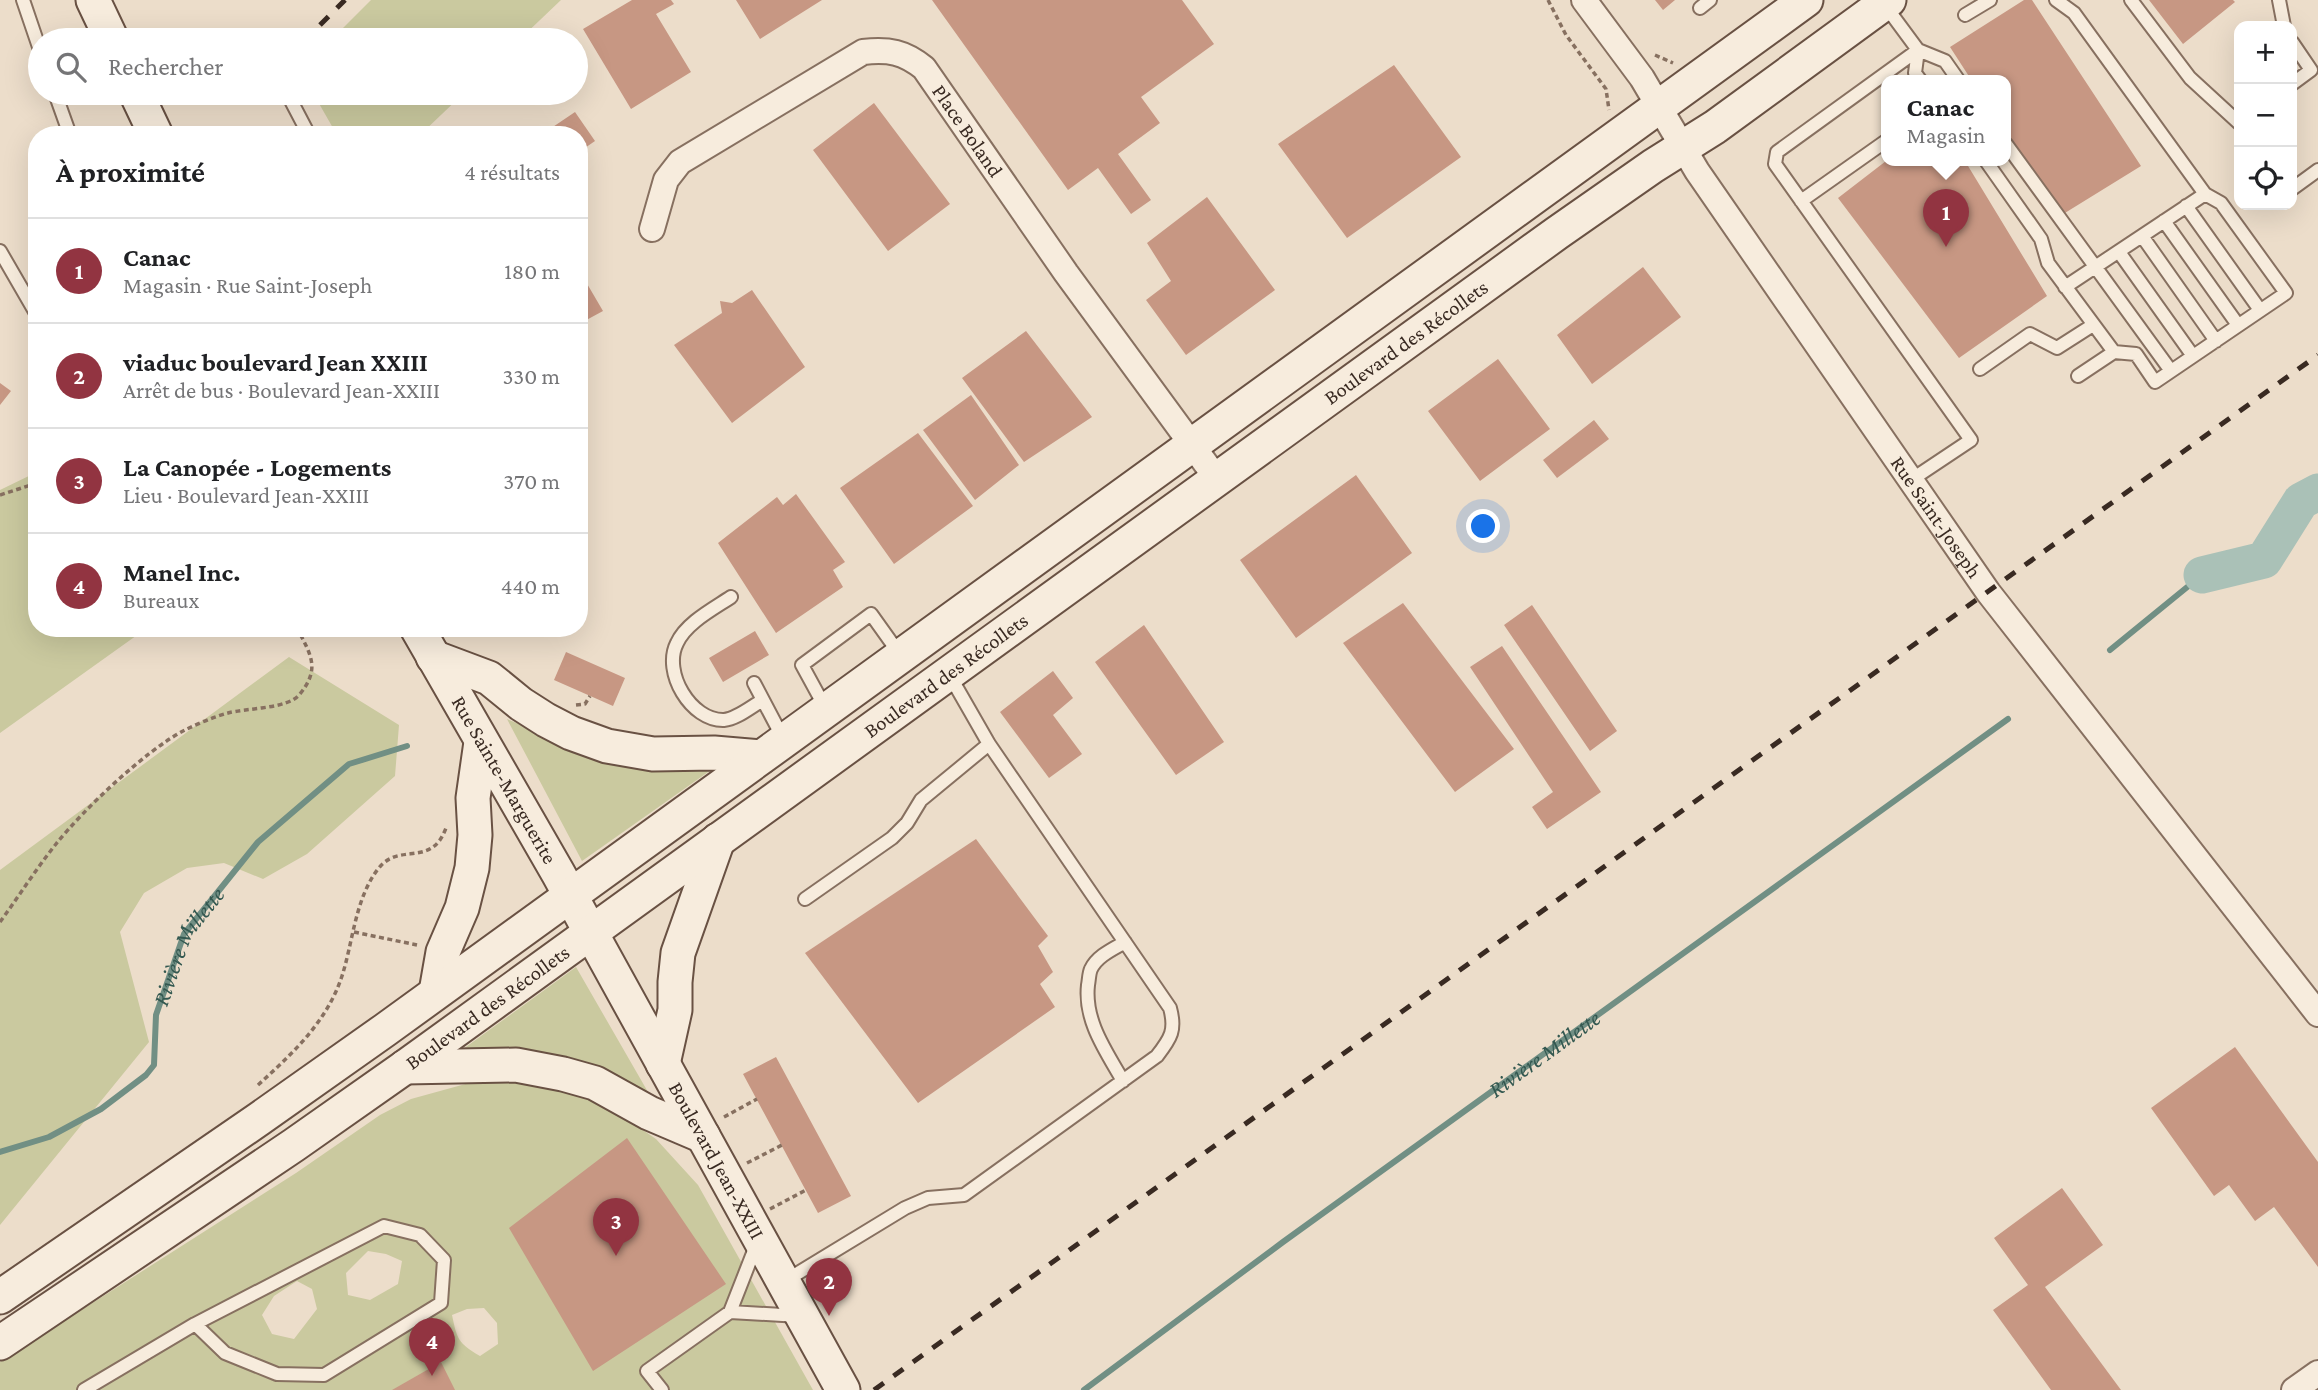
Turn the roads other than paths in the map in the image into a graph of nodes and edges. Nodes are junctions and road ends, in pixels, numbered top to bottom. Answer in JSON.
{"nodes":[{"id":1,"x":23,"y":0,"type":"edge"},
{"id":2,"x":93,"y":0,"type":"edge"},
{"id":3,"x":1584,"y":0,"type":"edge"},
{"id":4,"x":1990,"y":0,"type":"edge"},
{"id":5,"x":2056,"y":0,"type":"edge"},
{"id":6,"x":2131,"y":0,"type":"edge"},
{"id":7,"x":2279,"y":0,"type":"edge"},
{"id":8,"x":1798,"y":2,"type":"edge"},
{"id":9,"x":1886,"y":2,"type":"edge"},
{"id":10,"x":1965,"y":15,"type":"dead end"},
{"id":11,"x":2283,"y":21,"type":"edge"},
{"id":12,"x":33,"y":28,"type":"edge"},
{"id":13,"x":106,"y":28,"type":"edge"},
{"id":14,"x":1918,"y":50,"type":"junction"},
{"id":15,"x":2297,"y":50,"type":"edge"},
{"id":16,"x":1883,"y":75,"type":"edge"},
{"id":17,"x":1916,"y":75,"type":"edge"},
{"id":18,"x":1955,"y":75,"type":"edge"},
{"id":19,"x":2314,"y":75,"type":"edge"},
{"id":20,"x":1881,"y":77,"type":"edge"},
{"id":21,"x":2297,"y":82,"type":"edge"},
{"id":22,"x":59,"y":105,"type":"edge"},
{"id":23,"x":142,"y":105,"type":"edge"},
{"id":24,"x":293,"y":105,"type":"edge"},
{"id":25,"x":1660,"y":106,"type":"junction"},
{"id":26,"x":2234,"y":119,"type":"edge"},
{"id":27,"x":67,"y":126,"type":"edge"},
{"id":28,"x":152,"y":126,"type":"edge"},
{"id":29,"x":304,"y":126,"type":"edge"},
{"id":30,"x":1881,"y":145,"type":"edge"},
{"id":31,"x":1684,"y":147,"type":"junction"},
{"id":32,"x":2011,"y":152,"type":"edge"},
{"id":33,"x":1990,"y":166,"type":"edge"},
{"id":34,"x":2318,"y":170,"type":"edge"},
{"id":35,"x":2297,"y":185,"type":"edge"},
{"id":36,"x":2205,"y":194,"type":"junction"},
{"id":37,"x":1801,"y":201,"type":"junction"},
{"id":38,"x":2186,"y":206,"type":"junction"},
{"id":39,"x":2164,"y":221,"type":"junction"},
{"id":40,"x":652,"y":229,"type":"dead end"},
{"id":41,"x":2142,"y":236,"type":"junction"},
{"id":42,"x":0,"y":251,"type":"edge"},
{"id":43,"x":2119,"y":252,"type":"junction"},
{"id":44,"x":2095,"y":267,"type":"junction"},
{"id":45,"x":2065,"y":287,"type":"junction"},
{"id":46,"x":28,"y":299,"type":"edge"},
{"id":47,"x":2260,"y":310,"type":"junction"},
{"id":48,"x":2094,"y":325,"type":"junction"},
{"id":49,"x":2238,"y":326,"type":"junction"},
{"id":50,"x":2216,"y":341,"type":"junction"},
{"id":51,"x":2114,"y":352,"type":"junction"},
{"id":52,"x":2193,"y":356,"type":"junction"},
{"id":53,"x":1980,"y":369,"type":"dead end"},
{"id":54,"x":2171,"y":372,"type":"junction"},
{"id":55,"x":2078,"y":376,"type":"dead end"},
{"id":56,"x":1192,"y":446,"type":"junction"},
{"id":57,"x":1217,"y":479,"type":"junction"},
{"id":58,"x":1911,"y":480,"type":"junction"},
{"id":59,"x":731,"y":597,"type":"dead end"},
{"id":60,"x":422,"y":637,"type":"edge"},
{"id":61,"x":901,"y":656,"type":"junction"},
{"id":62,"x":433,"y":657,"type":"junction"},
{"id":63,"x":948,"y":673,"type":"junction"},
{"id":64,"x":754,"y":683,"type":"dead end"},
{"id":65,"x":763,"y":700,"type":"junction"},
{"id":66,"x":827,"y":710,"type":"junction"},
{"id":67,"x":481,"y":742,"type":"junction"},
{"id":68,"x":989,"y":744,"type":"junction"},
{"id":69,"x":773,"y":749,"type":"junction"},
{"id":70,"x":718,"y":840,"type":"junction"},
{"id":71,"x":570,"y":896,"type":"junction"},
{"id":72,"x":805,"y":899,"type":"dead end"},
{"id":73,"x":589,"y":932,"type":"junction"},
{"id":74,"x":1125,"y":942,"type":"junction"},
{"id":75,"x":436,"y":992,"type":"junction"},
{"id":76,"x":2318,"y":1013,"type":"edge"},
{"id":77,"x":663,"y":1064,"type":"junction"},
{"id":78,"x":405,"y":1067,"type":"junction"},
{"id":79,"x":1123,"y":1080,"type":"junction"},
{"id":80,"x":714,"y":1126,"type":"junction"},
{"id":81,"x":765,"y":1223,"type":"junction"},
{"id":82,"x":784,"y":1282,"type":"junction"},
{"id":83,"x":0,"y":1297,"type":"edge"},
{"id":84,"x":730,"y":1312,"type":"junction"},
{"id":85,"x":802,"y":1316,"type":"junction"},
{"id":86,"x":195,"y":1324,"type":"junction"},
{"id":87,"x":0,"y":1343,"type":"edge"},
{"id":88,"x":2318,"y":1373,"type":"edge"},
{"id":89,"x":84,"y":1390,"type":"edge"},
{"id":90,"x":662,"y":1390,"type":"edge"},
{"id":91,"x":843,"y":1390,"type":"edge"},
{"id":92,"x":2294,"y":1390,"type":"edge"}],
"edges":[{"from":1,"to":12,"type":"lane"},
{"from":2,"to":13,"type":"main road"},
{"from":3,"to":25,"type":"street","name":"Rue Saint-Joseph"},
{"from":4,"to":10,"type":"lane"},
{"from":5,"to":36,"type":"lane"},
{"from":6,"to":26,"type":"lane"},
{"from":7,"to":11,"type":"lane"},
{"from":8,"to":25,"type":"main road","name":"Boulevard des Récollets"},
{"from":9,"to":14,"type":"lane"},
{"from":9,"to":31,"type":"main road","name":"Boulevard des Récollets"},
{"from":14,"to":16,"type":"lane"},
{"from":14,"to":17,"type":"lane"},
{"from":14,"to":18,"type":"lane"},
{"from":15,"to":19,"type":"lane"},
{"from":19,"to":21,"type":"lane"},
{"from":20,"to":37,"type":"lane"},
{"from":22,"to":27,"type":"lane"},
{"from":23,"to":28,"type":"main road"},
{"from":24,"to":29,"type":"lane"},
{"from":25,"to":31,"type":"street","name":"Rue Saint-Joseph"},
{"from":25,"to":56,"type":"main road","name":"Boulevard des Récollets"},
{"from":30,"to":37,"type":"lane"},
{"from":31,"to":57,"type":"main road","name":"Boulevard des Récollets"},
{"from":31,"to":58,"type":"street","name":"Rue Saint-Joseph"},
{"from":32,"to":44,"type":"lane"},
{"from":33,"to":45,"type":"lane"},
{"from":34,"to":35,"type":"lane"},
{"from":36,"to":38,"type":"lane"},
{"from":36,"to":47,"type":"lane"},
{"from":37,"to":58,"type":"lane"},
{"from":38,"to":39,"type":"lane"},
{"from":38,"to":47,"type":"lane"},
{"from":39,"to":41,"type":"lane"},
{"from":39,"to":49,"type":"lane"},
{"from":40,"to":56,"type":"street","name":"Place Boland"},
{"from":41,"to":43,"type":"lane"},
{"from":41,"to":50,"type":"lane"},
{"from":42,"to":46,"type":"lane"},
{"from":43,"to":44,"type":"lane"},
{"from":43,"to":52,"type":"lane"},
{"from":44,"to":45,"type":"lane"},
{"from":44,"to":54,"type":"lane"},
{"from":45,"to":48,"type":"lane"},
{"from":47,"to":49,"type":"lane"},
{"from":48,"to":51,"type":"lane"},
{"from":48,"to":53,"type":"lane"},
{"from":49,"to":50,"type":"lane"},
{"from":50,"to":52,"type":"lane"},
{"from":51,"to":54,"type":"lane"},
{"from":51,"to":55,"type":"lane"},
{"from":52,"to":54,"type":"lane"},
{"from":56,"to":57,"type":"street","name":"Place Boland"},
{"from":56,"to":61,"type":"main road","name":"Boulevard des Récollets"},
{"from":57,"to":63,"type":"main road","name":"Boulevard des Récollets"},
{"from":58,"to":76,"type":"street","name":"Rue Saint-Joseph"},
{"from":59,"to":65,"type":"lane"},
{"from":60,"to":62,"type":"main road","name":"Rue Sainte-Marguerite"},
{"from":61,"to":66,"type":"main road","name":"Boulevard des Récollets"},
{"from":61,"to":66,"type":"lane"},
{"from":62,"to":67,"type":"main road","name":"Rue Sainte-Marguerite"},
{"from":62,"to":69,"type":"main road"},
{"from":63,"to":68,"type":"lane"},
{"from":63,"to":70,"type":"main road","name":"Boulevard des Récollets"},
{"from":64,"to":65,"type":"lane"},
{"from":65,"to":69,"type":"lane"},
{"from":66,"to":69,"type":"main road","name":"Boulevard des Récollets"},
{"from":67,"to":71,"type":"main road","name":"Rue Sainte-Marguerite"},
{"from":67,"to":75,"type":"main road"},
{"from":68,"to":72,"type":"lane"},
{"from":68,"to":74,"type":"lane"},
{"from":69,"to":71,"type":"main road","name":"Boulevard des Récollets"},
{"from":70,"to":73,"type":"main road","name":"Boulevard des Récollets"},
{"from":70,"to":77,"type":"main road"},
{"from":71,"to":73,"type":"main road","name":"Rue Sainte-Marguerite"},
{"from":71,"to":75,"type":"main road","name":"Boulevard des Récollets"},
{"from":73,"to":77,"type":"main road","name":"Boulevard Jean-XXIII"},
{"from":73,"to":78,"type":"main road","name":"Boulevard des Récollets"},
{"from":74,"to":79,"type":"lane"},
{"from":74,"to":79,"type":"lane"},
{"from":75,"to":83,"type":"main road","name":"Boulevard des Récollets"},
{"from":77,"to":80,"type":"main road","name":"Boulevard Jean-XXIII"},
{"from":78,"to":80,"type":"main road"},
{"from":78,"to":87,"type":"main road","name":"Boulevard des Récollets"},
{"from":79,"to":82,"type":"lane"},
{"from":80,"to":81,"type":"main road","name":"Boulevard Jean-XXIII"},
{"from":81,"to":82,"type":"main road","name":"Boulevard Jean-XXIII"},
{"from":81,"to":84,"type":"lane"},
{"from":82,"to":85,"type":"main road","name":"Boulevard Jean-XXIII"},
{"from":84,"to":85,"type":"lane"},
{"from":84,"to":90,"type":"lane"},
{"from":85,"to":91,"type":"main road","name":"Boulevard Jean-XXIII"},
{"from":86,"to":86,"type":"lane"},
{"from":86,"to":89,"type":"lane"},
{"from":88,"to":92,"type":"street"}]}
